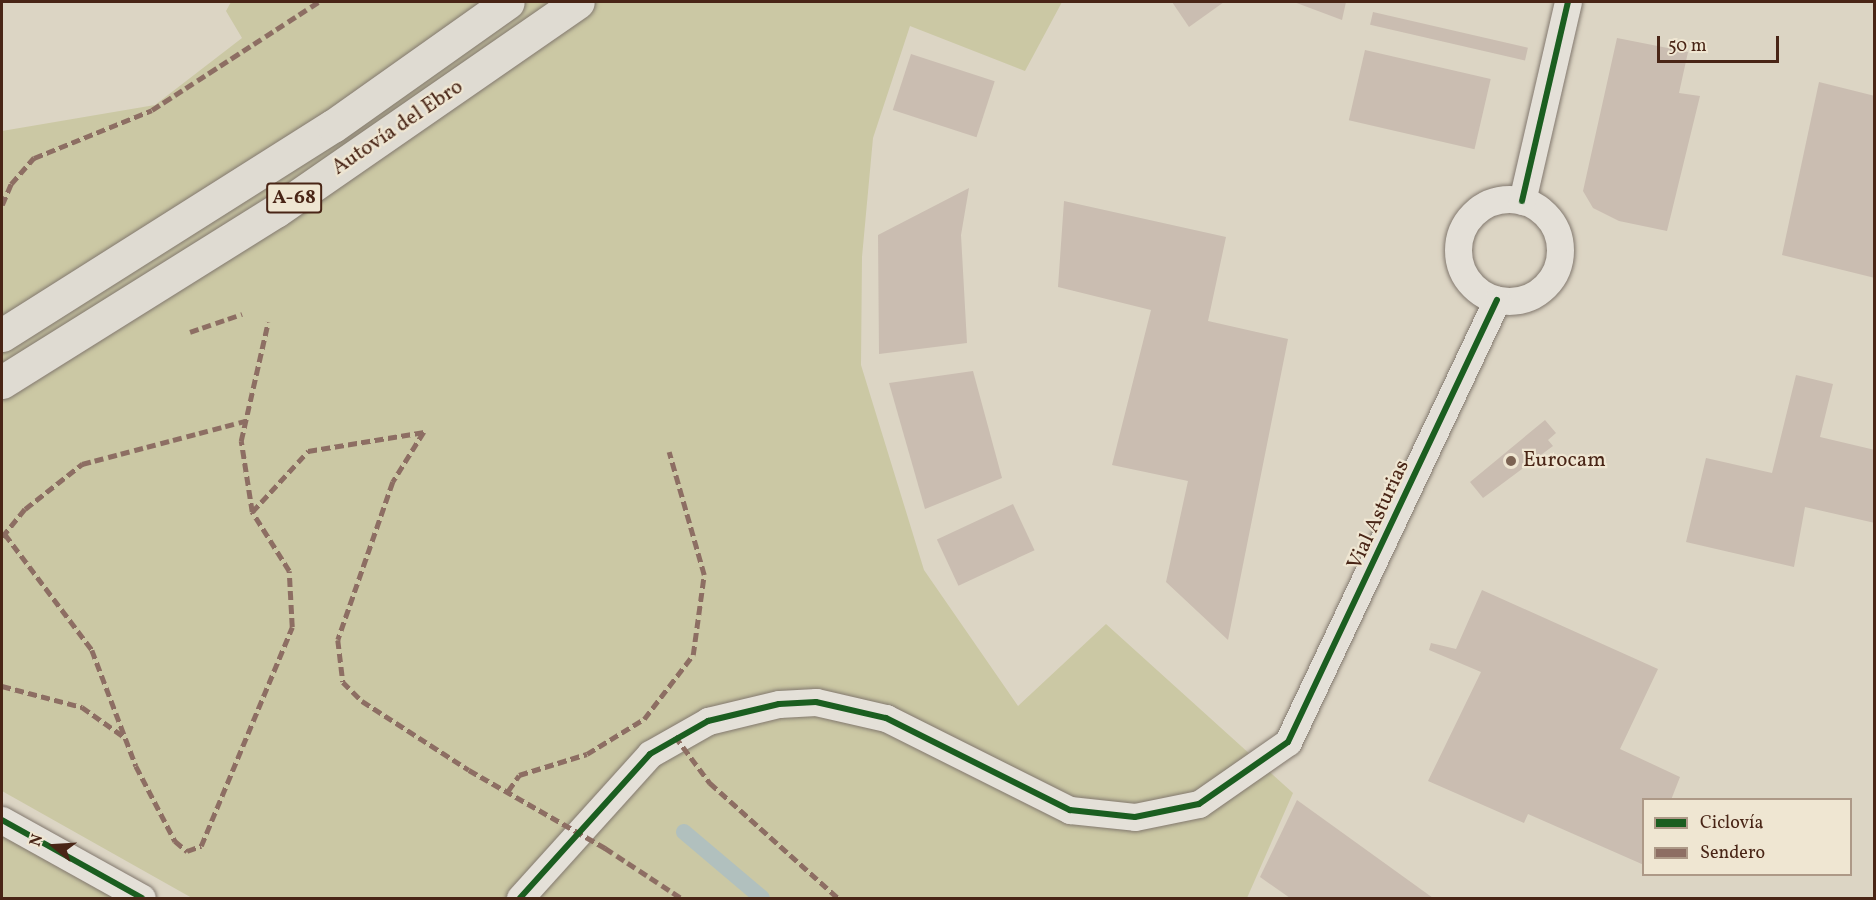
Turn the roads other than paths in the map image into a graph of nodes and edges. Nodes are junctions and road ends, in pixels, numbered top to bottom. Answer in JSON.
{"nodes":[{"id":1,"x":508,"y":2,"type":"edge"},
{"id":2,"x":578,"y":2,"type":"edge"},
{"id":3,"x":1568,"y":2,"type":"edge"},
{"id":4,"x":1522,"y":201,"type":"junction"},
{"id":5,"x":1497,"y":300,"type":"junction"},
{"id":6,"x":2,"y":335,"type":"edge"},
{"id":7,"x":2,"y":382,"type":"edge"},
{"id":8,"x":2,"y":820,"type":"edge"},
{"id":9,"x":142,"y":898,"type":"edge"},
{"id":10,"x":520,"y":898,"type":"edge"}],
"edges":[{"from":1,"to":6,"type":"highway","name":"Autovía del Ebro","number":"A-68"},
{"from":2,"to":7,"type":"highway","name":"Autovía del Ebro","number":"A-68"},
{"from":3,"to":4,"type":"street"},
{"from":4,"to":5,"type":"street"},
{"from":4,"to":5,"type":"street"},
{"from":5,"to":10,"type":"street","name":"Vial Asturias"},
{"from":8,"to":9,"type":"street"}]}
